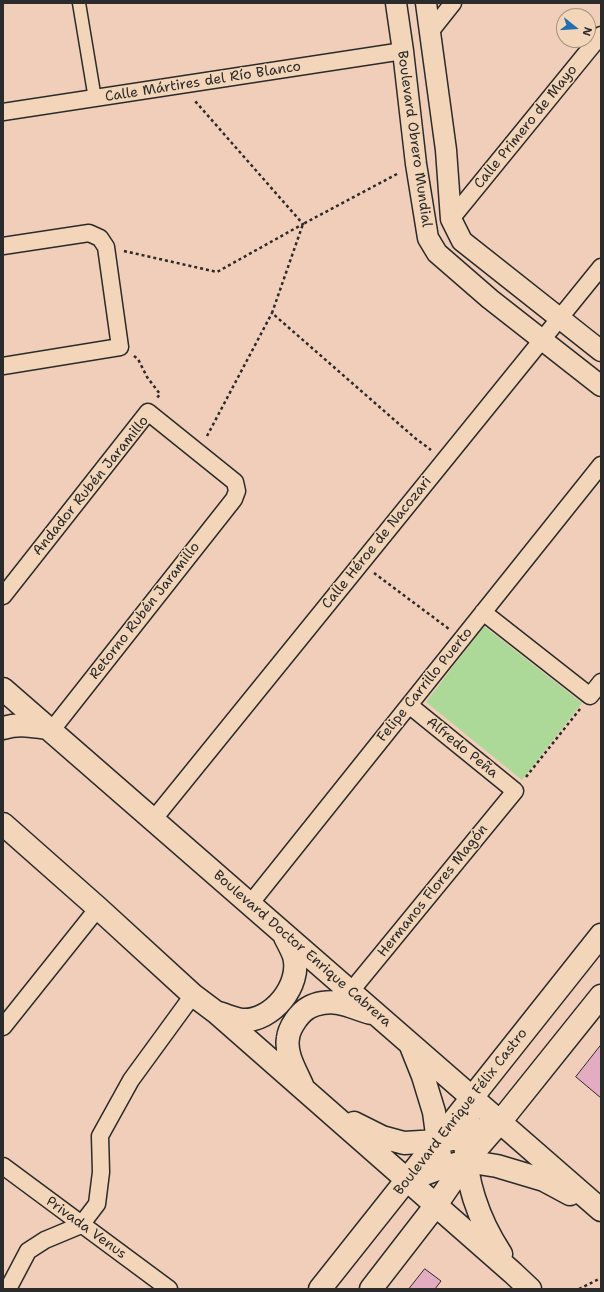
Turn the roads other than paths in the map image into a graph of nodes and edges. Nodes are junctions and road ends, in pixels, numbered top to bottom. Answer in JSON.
{"nodes":[{"id":1,"x":79,"y":3,"type":"edge"},
{"id":2,"x":396,"y":3,"type":"edge"},
{"id":3,"x":426,"y":3,"type":"edge"},
{"id":4,"x":453,"y":3,"type":"edge"},
{"id":5,"x":430,"y":32,"type":"junction"},
{"id":6,"x":601,"y":35,"type":"edge"},
{"id":7,"x":403,"y":51,"type":"junction"},
{"id":8,"x":95,"y":99,"type":"junction"},
{"id":9,"x":3,"y":112,"type":"edge"},
{"id":10,"x":451,"y":219,"type":"junction"},
{"id":11,"x":3,"y":246,"type":"edge"},
{"id":12,"x":601,"y":267,"type":"edge"},
{"id":13,"x":560,"y":318,"type":"junction"},
{"id":14,"x":542,"y":339,"type":"junction"},
{"id":15,"x":601,"y":351,"type":"edge"},
{"id":16,"x":3,"y":366,"type":"edge"},
{"id":17,"x":601,"y":386,"type":"edge"},
{"id":18,"x":601,"y":465,"type":"edge"},
{"id":19,"x":237,"y":490,"type":"joint"},
{"id":20,"x":3,"y":596,"type":"edge"},
{"id":21,"x":484,"y":612,"type":"junction"},
{"id":22,"x":601,"y":682,"type":"edge"},
{"id":23,"x":3,"y":689,"type":"edge"},
{"id":24,"x":409,"y":704,"type":"junction"},
{"id":25,"x":3,"y":728,"type":"edge"},
{"id":26,"x":50,"y":730,"type":"junction"},
{"id":27,"x":515,"y":790,"type":"joint"},
{"id":28,"x":153,"y":820,"type":"junction"},
{"id":29,"x":3,"y":824,"type":"edge"},
{"id":30,"x":250,"y":904,"type":"junction"},
{"id":31,"x":98,"y":908,"type":"junction"},
{"id":32,"x":284,"y":935,"type":"junction"},
{"id":33,"x":601,"y":935,"type":"edge"},
{"id":34,"x":351,"y":991,"type":"junction"},
{"id":35,"x":194,"y":995,"type":"junction"},
{"id":36,"x":601,"y":996,"type":"edge"},
{"id":37,"x":217,"y":1013,"type":"junction"},
{"id":38,"x":380,"y":1016,"type":"junction"},
{"id":39,"x":3,"y":1027,"type":"edge"},
{"id":40,"x":410,"y":1044,"type":"junction"},
{"id":41,"x":304,"y":1090,"type":"junction"},
{"id":42,"x":472,"y":1097,"type":"junction"},
{"id":43,"x":330,"y":1111,"type":"junction"},
{"id":44,"x":500,"y":1122,"type":"junction"},
{"id":45,"x":466,"y":1137,"type":"junction"},
{"id":46,"x":438,"y":1141,"type":"junction"},
{"id":47,"x":466,"y":1161,"type":"junction"},
{"id":48,"x":3,"y":1166,"type":"edge"},
{"id":49,"x":441,"y":1168,"type":"junction"},
{"id":50,"x":408,"y":1180,"type":"junction"},
{"id":51,"x":436,"y":1205,"type":"junction"},
{"id":52,"x":601,"y":1210,"type":"edge"},
{"id":53,"x":81,"y":1224,"type":"junction"},
{"id":54,"x":513,"y":1273,"type":"junction"},
{"id":55,"x":8,"y":1289,"type":"edge"},
{"id":56,"x":169,"y":1289,"type":"edge"},
{"id":57,"x":320,"y":1289,"type":"edge"},
{"id":58,"x":371,"y":1289,"type":"edge"},
{"id":59,"x":530,"y":1289,"type":"edge"}],
"edges":[{"from":1,"to":8,"type":"street"},
{"from":2,"to":7,"type":"street","name":"Boulevard Obrero Mundial"},
{"from":3,"to":5,"type":"street","name":"Boulevard Obrero Mundial"},
{"from":4,"to":5,"type":"street"},
{"from":5,"to":10,"type":"street","name":"Boulevard Obrero Mundial"},
{"from":6,"to":10,"type":"street","name":"Calle Primero de Mayo"},
{"from":7,"to":8,"type":"street","name":"Calle Mártires del Río Blanco"},
{"from":7,"to":14,"type":"street","name":"Boulevard Obrero Mundial"},
{"from":8,"to":9,"type":"street","name":"Calle Mártires del Río Blanco"},
{"from":10,"to":13,"type":"street","name":"Boulevard Obrero Mundial"},
{"from":11,"to":16,"type":"street"},
{"from":12,"to":13,"type":"street","name":"Calle Héroe de Nacozari"},
{"from":13,"to":14,"type":"street","name":"Calle Héroe de Nacozari"},
{"from":13,"to":15,"type":"street","name":"Boulevard Obrero Mundial"},
{"from":14,"to":17,"type":"street","name":"Boulevard Obrero Mundial"},
{"from":14,"to":28,"type":"street","name":"Calle Héroe de Nacozari"},
{"from":18,"to":21,"type":"street","name":"Felipe Carrillo Puerto"},
{"from":19,"to":20,"type":"street","name":"Andador Rubén Jaramillo"},
{"from":19,"to":26,"type":"street","name":"Retorno Rubén Jaramillo"},
{"from":21,"to":22,"type":"street"},
{"from":21,"to":24,"type":"street","name":"Felipe Carrillo Puerto"},
{"from":23,"to":26,"type":"main road","name":"Boulevard Doctor Enrique Cabrera"},
{"from":24,"to":27,"type":"street","name":"Alfredo Peña"},
{"from":24,"to":30,"type":"street","name":"Felipe Carrillo Puerto"},
{"from":25,"to":26,"type":"main road"},
{"from":26,"to":28,"type":"main road","name":"Boulevard Doctor Enrique Cabrera"},
{"from":27,"to":34,"type":"street","name":"Hermanos Flores Magón"},
{"from":28,"to":30,"type":"main road","name":"Boulevard Doctor Enrique Cabrera"},
{"from":29,"to":31,"type":"main road"},
{"from":30,"to":32,"type":"main road","name":"Boulevard Doctor Enrique Cabrera"},
{"from":31,"to":35,"type":"main road"},
{"from":31,"to":39,"type":"street"},
{"from":32,"to":34,"type":"main road","name":"Boulevard Doctor Enrique Cabrera"},
{"from":32,"to":37,"type":"main road"},
{"from":33,"to":42,"type":"main road","name":"Boulevard Enrique Félix Castro"},
{"from":34,"to":38,"type":"main road","name":"Boulevard Doctor Enrique Cabrera"},
{"from":35,"to":37,"type":"main road"},
{"from":35,"to":53,"type":"street"},
{"from":36,"to":44,"type":"main road"},
{"from":37,"to":41,"type":"main road"},
{"from":38,"to":40,"type":"main road","name":"Boulevard Doctor Enrique Cabrera"},
{"from":38,"to":41,"type":"main road"},
{"from":40,"to":42,"type":"main road","name":"Boulevard Doctor Enrique Cabrera"},
{"from":40,"to":46,"type":"main road"},
{"from":41,"to":43,"type":"main road"},
{"from":42,"to":44,"type":"main road","name":"Boulevard Doctor Enrique Cabrera"},
{"from":42,"to":45,"type":"main road"},
{"from":42,"to":46,"type":"main road","name":"Boulevard Enrique Félix Castro"},
{"from":43,"to":46,"type":"main road"},
{"from":43,"to":50,"type":"main road"},
{"from":44,"to":45,"type":"main road"},
{"from":44,"to":47,"type":"main road"},
{"from":44,"to":52,"type":"main road","name":"Boulevard Doctor Enrique Cabrera"},
{"from":45,"to":46,"type":"main road"},
{"from":45,"to":47,"type":"main road"},
{"from":46,"to":49,"type":"main road"},
{"from":46,"to":50,"type":"main road","name":"Boulevard Enrique Félix Castro"},
{"from":47,"to":49,"type":"main road"},
{"from":47,"to":51,"type":"main road"},
{"from":47,"to":52,"type":"main road"},
{"from":47,"to":54,"type":"main road"},
{"from":48,"to":53,"type":"street","name":"Privada Venus"},
{"from":49,"to":50,"type":"main road"},
{"from":49,"to":51,"type":"main road"},
{"from":50,"to":51,"type":"main road"},
{"from":50,"to":57,"type":"main road","name":"Boulevard Enrique Félix Castro"},
{"from":51,"to":54,"type":"main road"},
{"from":51,"to":58,"type":"main road"},
{"from":53,"to":55,"type":"street"},
{"from":53,"to":56,"type":"street","name":"Privada Venus"},
{"from":54,"to":59,"type":"main road"}]}
